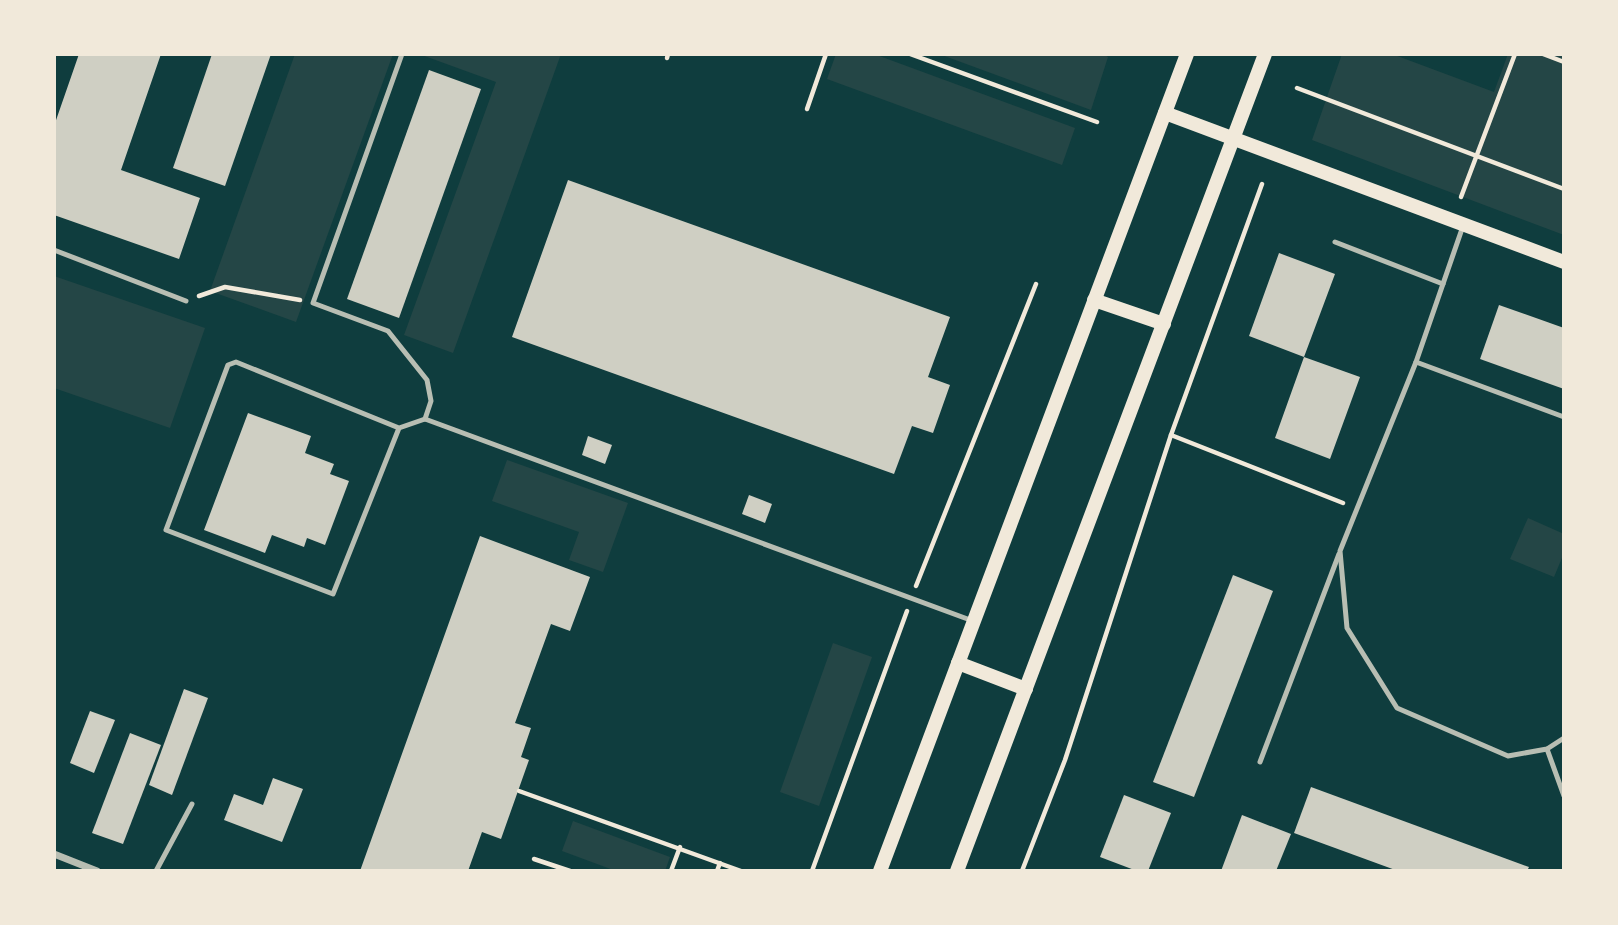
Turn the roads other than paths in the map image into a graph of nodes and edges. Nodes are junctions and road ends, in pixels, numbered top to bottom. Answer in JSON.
{"nodes":[{"id":1,"x":402,"y":54,"type":"edge"},
{"id":2,"x":1187,"y":54,"type":"edge"},
{"id":3,"x":1265,"y":54,"type":"edge"},
{"id":4,"x":1165,"y":113,"type":"junction"},
{"id":5,"x":1234,"y":139,"type":"junction"},
{"id":6,"x":1464,"y":225,"type":"junction"},
{"id":7,"x":1335,"y":242,"type":"dead end"},
{"id":8,"x":54,"y":250,"type":"edge"},
{"id":9,"x":1564,"y":262,"type":"edge"},
{"id":10,"x":1443,"y":284,"type":"junction"},
{"id":11,"x":1094,"y":300,"type":"junction"},
{"id":12,"x":186,"y":301,"type":"road end"},
{"id":13,"x":1164,"y":324,"type":"junction"},
{"id":14,"x":1416,"y":362,"type":"junction"},
{"id":15,"x":1564,"y":417,"type":"edge"},
{"id":16,"x":425,"y":419,"type":"junction"},
{"id":17,"x":399,"y":428,"type":"junction"},
{"id":18,"x":1340,"y":551,"type":"junction"},
{"id":19,"x":973,"y":621,"type":"junction"},
{"id":20,"x":958,"y":663,"type":"junction"},
{"id":21,"x":1026,"y":689,"type":"junction"},
{"id":22,"x":1564,"y":738,"type":"edge"},
{"id":23,"x":1547,"y":749,"type":"junction"},
{"id":24,"x":1260,"y":762,"type":"dead end"},
{"id":25,"x":1564,"y":796,"type":"edge"},
{"id":26,"x":192,"y":804,"type":"dead end"},
{"id":27,"x":54,"y":855,"type":"edge"},
{"id":28,"x":97,"y":871,"type":"edge"},
{"id":29,"x":156,"y":871,"type":"edge"},
{"id":30,"x":880,"y":871,"type":"edge"},
{"id":31,"x":957,"y":871,"type":"edge"}],
"edges":[{"from":1,"to":16,"type":"lane"},
{"from":2,"to":4,"type":"main road"},
{"from":3,"to":5,"type":"main road"},
{"from":4,"to":5,"type":"main road"},
{"from":4,"to":11,"type":"main road"},
{"from":5,"to":6,"type":"main road"},
{"from":5,"to":13,"type":"main road"},
{"from":6,"to":9,"type":"main road"},
{"from":6,"to":10,"type":"lane"},
{"from":7,"to":10,"type":"lane"},
{"from":8,"to":12,"type":"lane"},
{"from":10,"to":14,"type":"lane"},
{"from":11,"to":13,"type":"main road"},
{"from":11,"to":19,"type":"main road"},
{"from":13,"to":21,"type":"main road"},
{"from":14,"to":15,"type":"lane"},
{"from":14,"to":18,"type":"lane"},
{"from":16,"to":17,"type":"lane"},
{"from":16,"to":19,"type":"lane"},
{"from":17,"to":17,"type":"lane"},
{"from":18,"to":23,"type":"lane"},
{"from":18,"to":24,"type":"lane"},
{"from":19,"to":20,"type":"main road"},
{"from":20,"to":21,"type":"main road"},
{"from":20,"to":30,"type":"main road"},
{"from":21,"to":31,"type":"main road"},
{"from":22,"to":23,"type":"lane"},
{"from":23,"to":25,"type":"lane"},
{"from":26,"to":29,"type":"lane"},
{"from":27,"to":28,"type":"street"}]}
